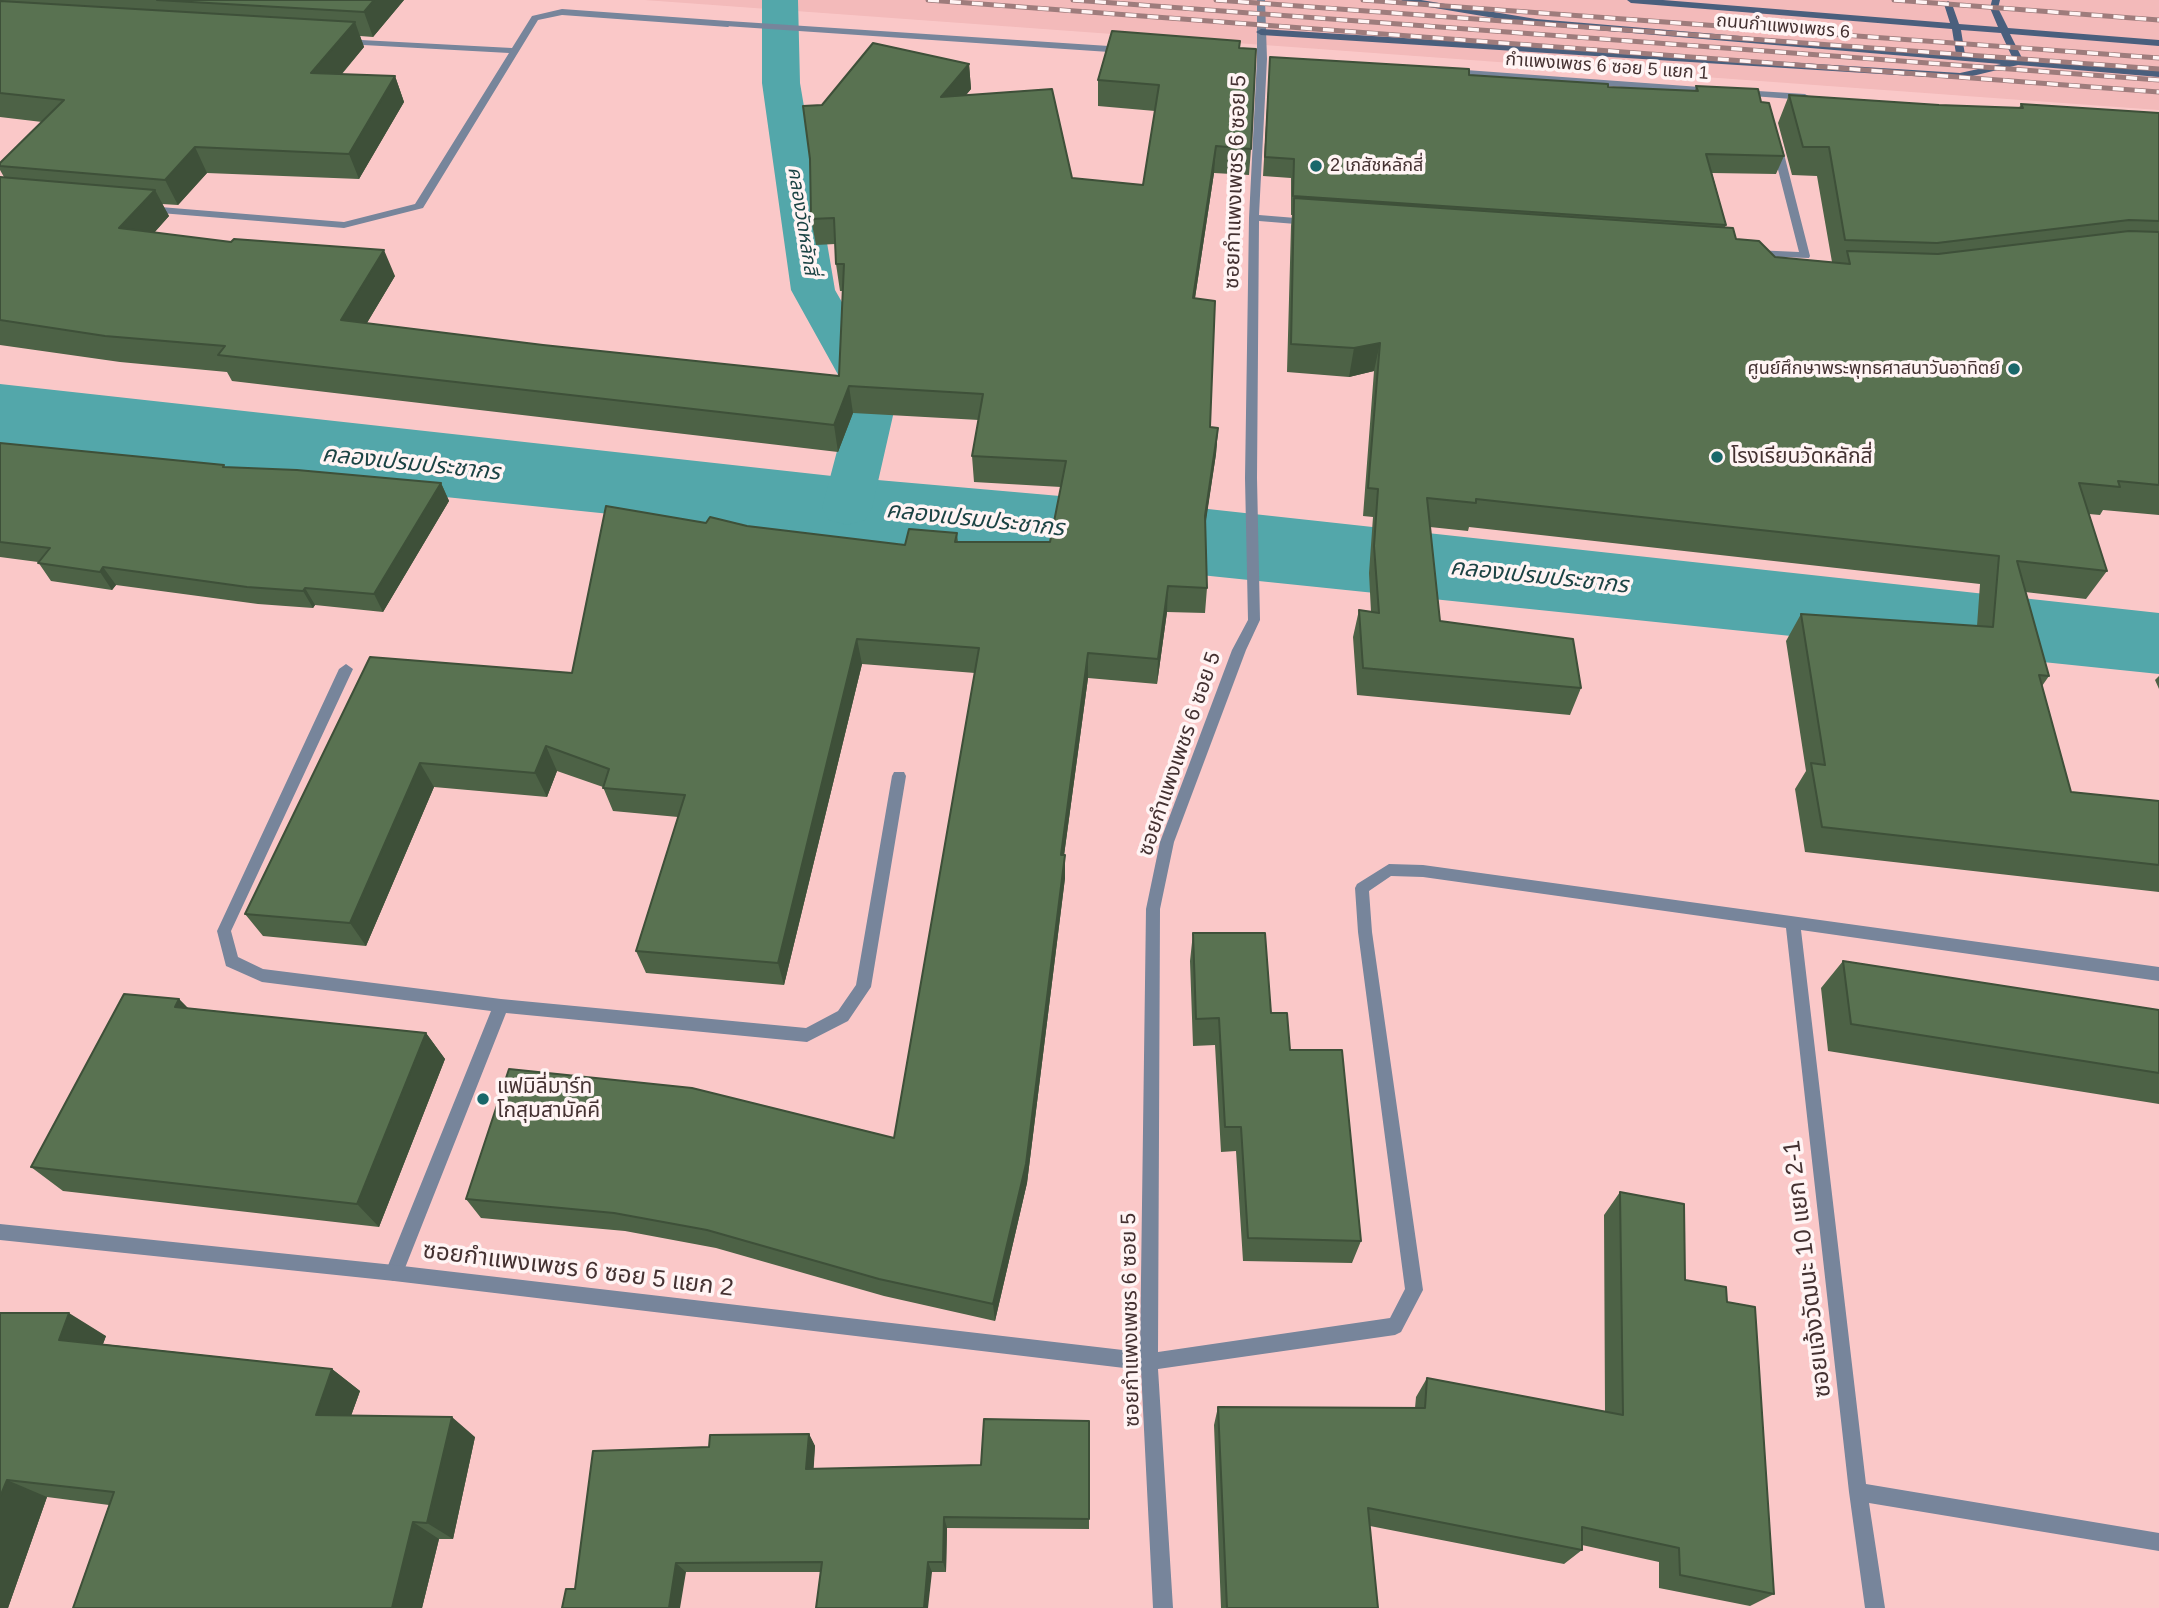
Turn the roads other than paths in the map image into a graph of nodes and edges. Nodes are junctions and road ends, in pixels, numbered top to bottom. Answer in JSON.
{"nodes":[{"id":1,"x":1261,"y":0,"type":"edge"},
{"id":2,"x":1405,"y":0,"type":"edge"},
{"id":3,"x":1631,"y":0,"type":"edge"},
{"id":4,"x":1996,"y":0,"type":"edge"},
{"id":5,"x":1947,"y":2,"type":"edge"},
{"id":6,"x":1923,"y":23,"type":"junction"},
{"id":7,"x":1956,"y":27,"type":"junction"},
{"id":8,"x":1261,"y":32,"type":"junction"},
{"id":9,"x":2007,"y":32,"type":"junction"},
{"id":10,"x":334,"y":40,"type":"edge"},
{"id":11,"x":2159,"y":43,"type":"edge"},
{"id":12,"x":515,"y":51,"type":"junction"},
{"id":13,"x":1140,"y":51,"type":"edge"},
{"id":14,"x":1248,"y":58,"type":"edge"},
{"id":15,"x":1961,"y":58,"type":"junction"},
{"id":16,"x":1262,"y":59,"type":"junction"},
{"id":17,"x":1276,"y":60,"type":"edge"},
{"id":18,"x":2019,"y":62,"type":"junction"},
{"id":19,"x":1443,"y":72,"type":"edge"},
{"id":20,"x":2159,"y":74,"type":"edge"},
{"id":21,"x":1721,"y":91,"type":"edge"},
{"id":22,"x":1735,"y":92,"type":"edge"},
{"id":23,"x":1763,"y":94,"type":"junction"},
{"id":24,"x":1818,"y":98,"type":"edge"},
{"id":25,"x":1767,"y":108,"type":"edge"},
{"id":26,"x":1774,"y":135,"type":"edge"},
{"id":27,"x":138,"y":208,"type":"edge"},
{"id":28,"x":1254,"y":218,"type":"junction"},
{"id":29,"x":1323,"y":223,"type":"edge"},
{"id":30,"x":1737,"y":251,"type":"edge"},
{"id":31,"x":346,"y":669,"type":"dead end"},
{"id":32,"x":899,"y":776,"type":"dead end"},
{"id":33,"x":1793,"y":924,"type":"junction"},
{"id":34,"x":2159,"y":974,"type":"edge"},
{"id":35,"x":501,"y":1006,"type":"junction"},
{"id":36,"x":0,"y":1232,"type":"edge"},
{"id":37,"x":394,"y":1273,"type":"junction"},
{"id":38,"x":1149,"y":1362,"type":"junction"},
{"id":39,"x":1858,"y":1492,"type":"junction"},
{"id":40,"x":2159,"y":1542,"type":"edge"},
{"id":41,"x":1163,"y":1608,"type":"edge"},
{"id":42,"x":1875,"y":1608,"type":"edge"}],
"edges":[{"from":1,"to":8,"type":"street","name":"ซอยกำแพงเพชร 6 ซอย 5"},
{"from":2,"to":15,"type":"main road","name":"ถนนกำแพงเพชร 6"},
{"from":3,"to":6,"type":"main road","name":"ถนนกำแพงเพชร 6"},
{"from":4,"to":9,"type":"main road"},
{"from":5,"to":6,"type":"main road"},
{"from":5,"to":7,"type":"main road"},
{"from":6,"to":7,"type":"main road","name":"ถนนกำแพงเพชร 6"},
{"from":7,"to":9,"type":"main road","name":"ถนนกำแพงเพชร 6"},
{"from":7,"to":15,"type":"main road"},
{"from":8,"to":16,"type":"street","name":"ซอยกำแพงเพชร 6 ซอย 5"},
{"from":8,"to":18,"type":"main road"},
{"from":9,"to":11,"type":"main road","name":"ถนนกำแพงเพชร 6"},
{"from":9,"to":18,"type":"main road"},
{"from":10,"to":12,"type":"street"},
{"from":12,"to":13,"type":"street"},
{"from":12,"to":27,"type":"street"},
{"from":14,"to":16,"type":"street"},
{"from":15,"to":18,"type":"main road","name":"ถนนกำแพงเพชร 6"},
{"from":16,"to":17,"type":"street"},
{"from":16,"to":28,"type":"street","name":"ซอยกำแพงเพชร 6 ซอย 5"},
{"from":18,"to":20,"type":"main road","name":"ถนนกำแพงเพชร 6"},
{"from":19,"to":21,"type":"street","name":"กำแพงเพชร 6 ซอย 5 แยก 1"},
{"from":22,"to":23,"type":"street","name":"กำแพงเพชร 6 ซอย 5 แยก 1"},
{"from":23,"to":24,"type":"street","name":"กำแพงเพชร 6 ซอย 5 แยก 1"},
{"from":23,"to":25,"type":"street"},
{"from":26,"to":30,"type":"street"},
{"from":28,"to":29,"type":"street"},
{"from":28,"to":38,"type":"street","name":"ซอยกำแพงเพชร 6 ซอย 5"},
{"from":31,"to":35,"type":"street"},
{"from":32,"to":35,"type":"street"},
{"from":33,"to":34,"type":"street"},
{"from":33,"to":38,"type":"street","name":"ซอยกำแพงเพชร 6 ซอย 5 แยก 2"},
{"from":33,"to":39,"type":"street","name":"ซอยแจ้งวัฒนะ 10 แยก 2-1"},
{"from":35,"to":37,"type":"street"},
{"from":36,"to":37,"type":"street","name":"ซอยกำแพงเพชร 6 ซอย 5 แยก 2"},
{"from":37,"to":38,"type":"street","name":"ซอยกำแพงเพชร 6 ซอย 5 แยก 2"},
{"from":38,"to":41,"type":"street","name":"ซอยกำแพงเพชร 6 ซอย 5"},
{"from":39,"to":40,"type":"street"},
{"from":39,"to":42,"type":"street","name":"ซอยแจ้งวัฒนะ 10 แยก 2-1"}]}
